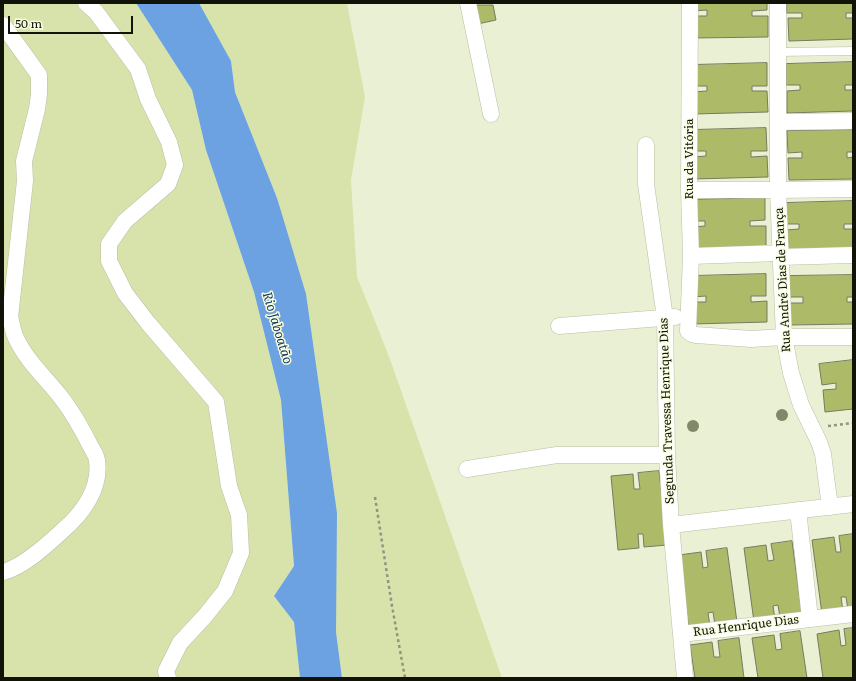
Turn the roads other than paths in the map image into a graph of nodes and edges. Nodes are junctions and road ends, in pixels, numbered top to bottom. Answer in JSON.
{"nodes":[{"id":1,"x":86,"y":3,"type":"edge"},
{"id":2,"x":468,"y":3,"type":"edge"},
{"id":3,"x":690,"y":3,"type":"edge"},
{"id":4,"x":778,"y":3,"type":"edge"},
{"id":5,"x":3,"y":26,"type":"edge"},
{"id":6,"x":853,"y":51,"type":"edge"},
{"id":7,"x":778,"y":52,"type":"junction"},
{"id":8,"x":491,"y":114,"type":"dead end"},
{"id":9,"x":853,"y":121,"type":"edge"},
{"id":10,"x":778,"y":122,"type":"junction"},
{"id":11,"x":646,"y":145,"type":"dead end"},
{"id":12,"x":853,"y":189,"type":"edge"},
{"id":13,"x":689,"y":190,"type":"junction"},
{"id":14,"x":778,"y":190,"type":"junction"},
{"id":15,"x":780,"y":255,"type":"junction"},
{"id":16,"x":853,"y":255,"type":"edge"},
{"id":17,"x":690,"y":256,"type":"junction"},
{"id":18,"x":688,"y":316,"type":"junction"},
{"id":19,"x":665,"y":318,"type":"junction"},
{"id":20,"x":559,"y":326,"type":"dead end"},
{"id":21,"x":784,"y":337,"type":"junction"},
{"id":22,"x":853,"y":337,"type":"edge"},
{"id":23,"x":667,"y":455,"type":"junction"},
{"id":24,"x":467,"y":469,"type":"dead end"},
{"id":25,"x":853,"y":504,"type":"edge"},
{"id":26,"x":830,"y":507,"type":"junction"},
{"id":27,"x":798,"y":510,"type":"junction"},
{"id":28,"x":672,"y":525,"type":"junction"},
{"id":29,"x":3,"y":572,"type":"edge"},
{"id":30,"x":853,"y":614,"type":"edge"},
{"id":31,"x":810,"y":619,"type":"junction"},
{"id":32,"x":681,"y":634,"type":"junction"},
{"id":33,"x":168,"y":678,"type":"edge"},
{"id":34,"x":685,"y":678,"type":"edge"}],
"edges":[{"from":1,"to":33,"type":"street"},
{"from":2,"to":8,"type":"street"},
{"from":3,"to":13,"type":"street","name":"Rua da Vitória"},
{"from":4,"to":7,"type":"street","name":"Rua André Dias de França"},
{"from":5,"to":29,"type":"street"},
{"from":6,"to":7,"type":"lane"},
{"from":7,"to":10,"type":"street","name":"Rua André Dias de França"},
{"from":9,"to":10,"type":"street"},
{"from":10,"to":14,"type":"street","name":"Rua André Dias de França"},
{"from":11,"to":19,"type":"street","name":"Segunda Travessa Henrique Dias"},
{"from":12,"to":14,"type":"street","name":"Rua André Dias de França"},
{"from":13,"to":14,"type":"street","name":"Rua André Dias de França"},
{"from":13,"to":17,"type":"street","name":"Rua da Vitória"},
{"from":14,"to":15,"type":"street","name":"Rua André Dias de França"},
{"from":15,"to":16,"type":"street"},
{"from":15,"to":17,"type":"street"},
{"from":15,"to":21,"type":"street","name":"Rua André Dias de França"},
{"from":17,"to":18,"type":"street","name":"Rua da Vitória"},
{"from":18,"to":19,"type":"street"},
{"from":18,"to":21,"type":"street","name":"Rua da Vitória"},
{"from":19,"to":20,"type":"street"},
{"from":19,"to":23,"type":"street","name":"Segunda Travessa Henrique Dias"},
{"from":21,"to":22,"type":"street","name":"Rua da Vitória"},
{"from":21,"to":26,"type":"street","name":"Rua André Dias de França"},
{"from":23,"to":24,"type":"street"},
{"from":23,"to":28,"type":"street","name":"Segunda Travessa Henrique Dias"},
{"from":25,"to":26,"type":"street"},
{"from":26,"to":27,"type":"street"},
{"from":27,"to":28,"type":"street"},
{"from":27,"to":31,"type":"street","name":"Rua Henrique Dias"},
{"from":28,"to":32,"type":"street","name":"Segunda Travessa Henrique Dias"},
{"from":30,"to":31,"type":"street","name":"Rua Henrique Dias"},
{"from":31,"to":32,"type":"street","name":"Rua Henrique Dias"},
{"from":32,"to":34,"type":"street","name":"Segunda Travessa Henrique Dias"}]}
